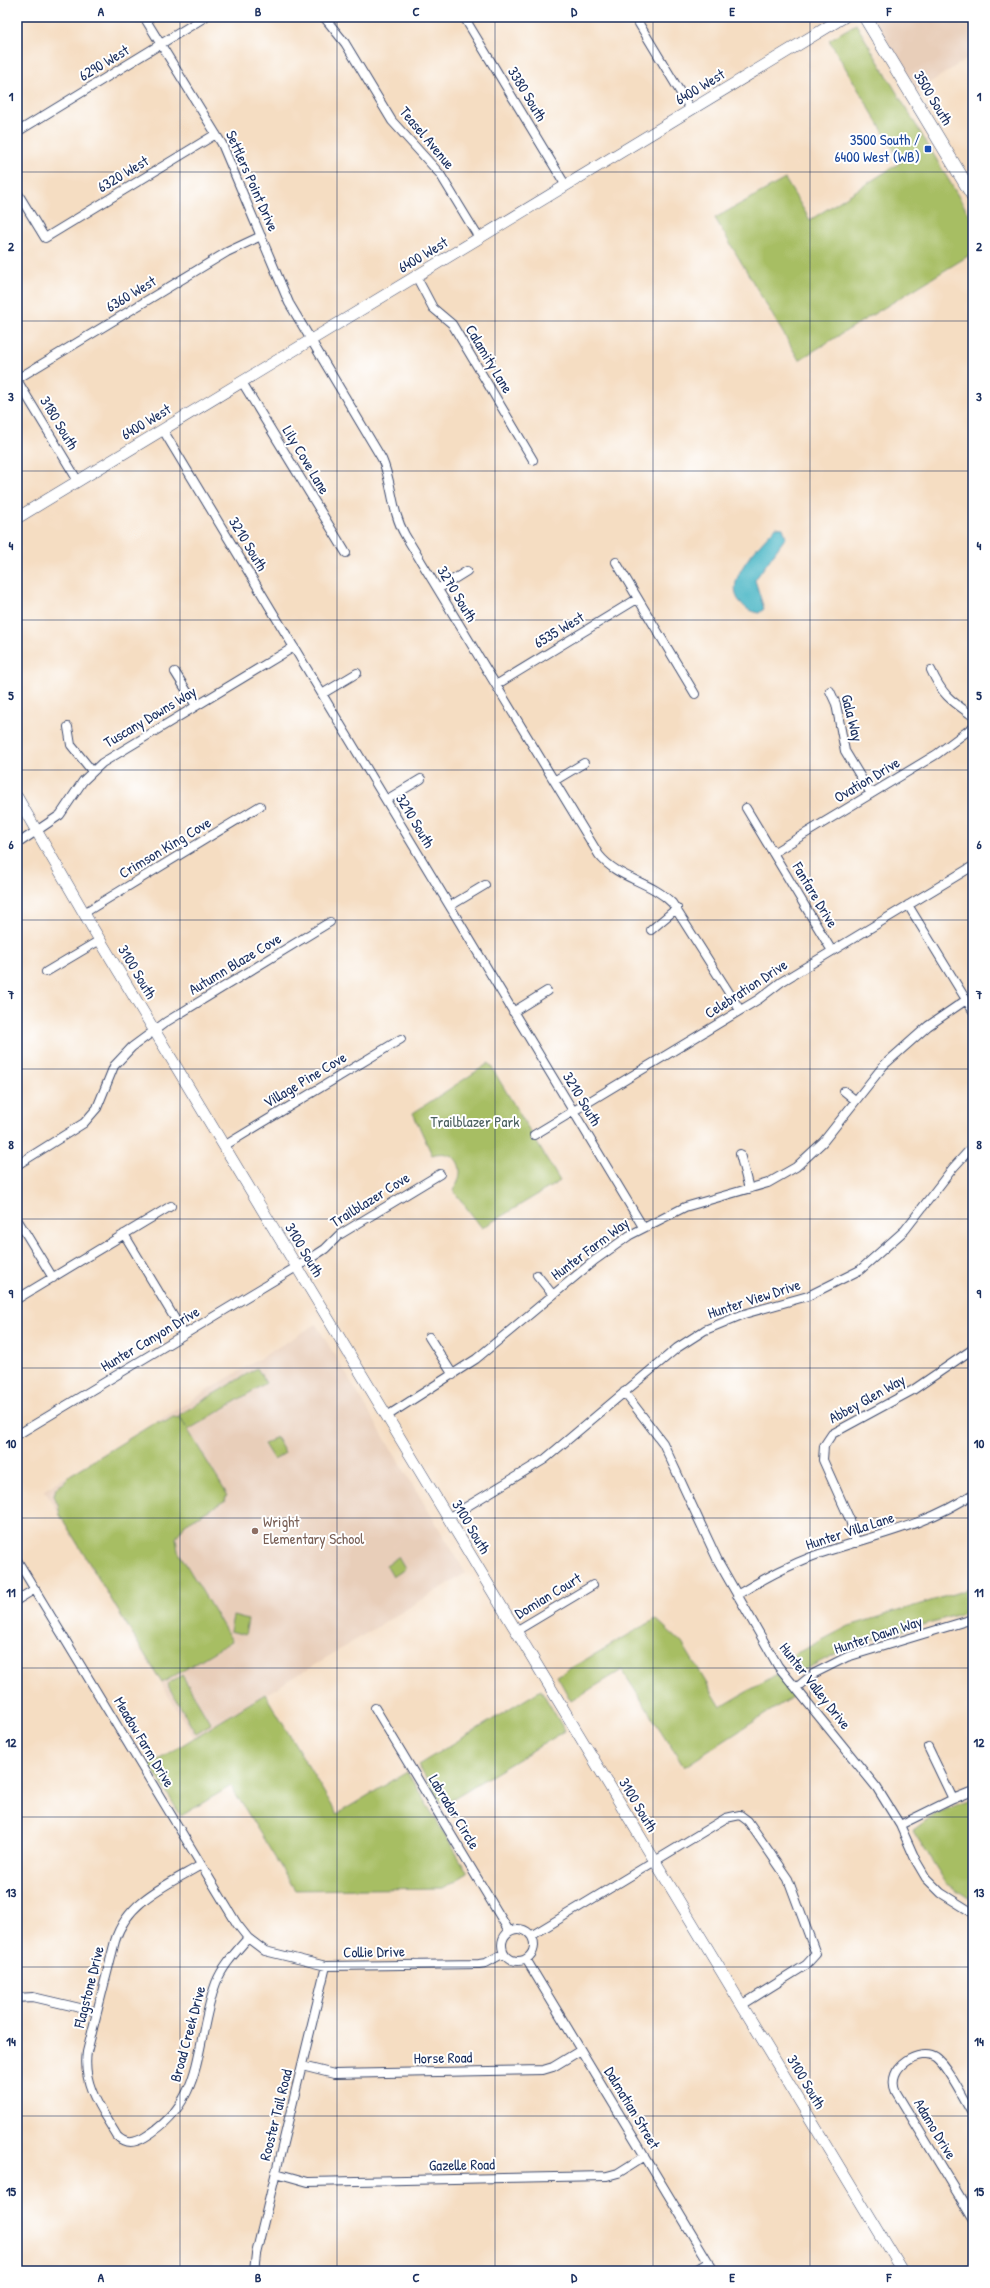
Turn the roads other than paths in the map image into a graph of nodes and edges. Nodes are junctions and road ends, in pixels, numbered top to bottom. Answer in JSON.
{"nodes":[{"id":1,"x":144,"y":17,"type":"edge"},
{"id":2,"x":205,"y":17,"type":"edge"},
{"id":3,"x":324,"y":17,"type":"edge"},
{"id":4,"x":464,"y":17,"type":"edge"},
{"id":5,"x":634,"y":17,"type":"edge"},
{"id":6,"x":844,"y":17,"type":"edge"},
{"id":7,"x":865,"y":17,"type":"edge"},
{"id":8,"x":162,"y":44,"type":"junction"},
{"id":9,"x":691,"y":110,"type":"junction"},
{"id":10,"x":17,"y":132,"type":"edge"},
{"id":11,"x":216,"y":134,"type":"junction"},
{"id":12,"x":566,"y":186,"type":"junction"},
{"id":13,"x":17,"y":192,"type":"edge"},
{"id":14,"x":973,"y":196,"type":"edge"},
{"id":15,"x":261,"y":236,"type":"junction"},
{"id":16,"x":479,"y":238,"type":"junction"},
{"id":17,"x":416,"y":276,"type":"junction"},
{"id":18,"x":311,"y":340,"type":"junction"},
{"id":19,"x":17,"y":379,"type":"edge"},
{"id":20,"x":242,"y":382,"type":"junction"},
{"id":21,"x":163,"y":430,"type":"junction"},
{"id":22,"x":533,"y":460,"type":"dead end"},
{"id":23,"x":78,"y":481,"type":"junction"},
{"id":24,"x":17,"y":518,"type":"edge"},
{"id":25,"x":346,"y":554,"type":"dead end"},
{"id":26,"x":616,"y":562,"type":"dead end"},
{"id":27,"x":467,"y":571,"type":"dead end"},
{"id":28,"x":438,"y":589,"type":"junction"},
{"id":29,"x":637,"y":599,"type":"junction"},
{"id":30,"x":294,"y":647,"type":"junction"},
{"id":31,"x":931,"y":670,"type":"dead end"},
{"id":32,"x":175,"y":672,"type":"dead end"},
{"id":33,"x":357,"y":673,"type":"dead end"},
{"id":34,"x":496,"y":685,"type":"junction"},
{"id":35,"x":830,"y":691,"type":"dead end"},
{"id":36,"x":322,"y":694,"type":"junction"},
{"id":37,"x":695,"y":694,"type":"dead end"},
{"id":38,"x":196,"y":706,"type":"junction"},
{"id":39,"x":973,"y":716,"type":"edge"},
{"id":40,"x":68,"y":727,"type":"dead end"},
{"id":41,"x":973,"y":727,"type":"edge"},
{"id":42,"x":584,"y":763,"type":"dead end"},
{"id":43,"x":92,"y":771,"type":"junction"},
{"id":44,"x":420,"y":779,"type":"dead end"},
{"id":45,"x":554,"y":781,"type":"junction"},
{"id":46,"x":871,"y":794,"type":"junction"},
{"id":47,"x":17,"y":797,"type":"edge"},
{"id":48,"x":386,"y":800,"type":"junction"},
{"id":49,"x":260,"y":806,"type":"dead end"},
{"id":50,"x":746,"y":808,"type":"dead end"},
{"id":51,"x":38,"y":831,"type":"junction"},
{"id":52,"x":17,"y":844,"type":"edge"},
{"id":53,"x":773,"y":853,"type":"junction"},
{"id":54,"x":973,"y":866,"type":"edge"},
{"id":55,"x":485,"y":885,"type":"dead end"},
{"id":56,"x":908,"y":905,"type":"junction"},
{"id":57,"x":450,"y":906,"type":"junction"},
{"id":58,"x":676,"y":908,"type":"junction"},
{"id":59,"x":84,"y":913,"type":"junction"},
{"id":60,"x":330,"y":922,"type":"dead end"},
{"id":61,"x":651,"y":930,"type":"dead end"},
{"id":62,"x":100,"y":940,"type":"junction"},
{"id":63,"x":832,"y":951,"type":"junction"},
{"id":64,"x":46,"y":972,"type":"dead end"},
{"id":65,"x":547,"y":991,"type":"dead end"},
{"id":66,"x":966,"y":1000,"type":"junction"},
{"id":67,"x":740,"y":1010,"type":"junction"},
{"id":68,"x":973,"y":1011,"type":"edge"},
{"id":69,"x":513,"y":1012,"type":"junction"},
{"id":70,"x":154,"y":1031,"type":"junction"},
{"id":71,"x":401,"y":1039,"type":"dead end"},
{"id":72,"x":844,"y":1091,"type":"dead end"},
{"id":73,"x":854,"y":1100,"type":"junction"},
{"id":74,"x":573,"y":1111,"type":"junction"},
{"id":75,"x":534,"y":1135,"type":"dead end"},
{"id":76,"x":224,"y":1146,"type":"junction"},
{"id":77,"x":973,"y":1146,"type":"edge"},
{"id":78,"x":740,"y":1154,"type":"dead end"},
{"id":79,"x":17,"y":1166,"type":"edge"},
{"id":80,"x":440,"y":1174,"type":"dead end"},
{"id":81,"x":749,"y":1189,"type":"junction"},
{"id":82,"x":171,"y":1206,"type":"dead end"},
{"id":83,"x":17,"y":1219,"type":"edge"},
{"id":84,"x":643,"y":1227,"type":"junction"},
{"id":85,"x":124,"y":1234,"type":"junction"},
{"id":86,"x":297,"y":1267,"type":"junction"},
{"id":87,"x":537,"y":1275,"type":"dead end"},
{"id":88,"x":53,"y":1278,"type":"junction"},
{"id":89,"x":553,"y":1295,"type":"junction"},
{"id":90,"x":17,"y":1299,"type":"edge"},
{"id":91,"x":184,"y":1334,"type":"junction"},
{"id":92,"x":429,"y":1337,"type":"dead end"},
{"id":93,"x":973,"y":1348,"type":"edge"},
{"id":94,"x":453,"y":1375,"type":"junction"},
{"id":95,"x":624,"y":1392,"type":"junction"},
{"id":96,"x":387,"y":1416,"type":"junction"},
{"id":97,"x":17,"y":1435,"type":"edge"},
{"id":98,"x":973,"y":1494,"type":"edge"},
{"id":99,"x":448,"y":1518,"type":"junction"},
{"id":100,"x":856,"y":1543,"type":"junction"},
{"id":101,"x":17,"y":1560,"type":"edge"},
{"id":102,"x":593,"y":1585,"type":"dead end"},
{"id":103,"x":35,"y":1589,"type":"junction"},
{"id":104,"x":737,"y":1595,"type":"junction"},
{"id":105,"x":17,"y":1600,"type":"edge"},
{"id":106,"x":973,"y":1619,"type":"edge"},
{"id":107,"x":516,"y":1631,"type":"junction"},
{"id":108,"x":796,"y":1688,"type":"junction"},
{"id":109,"x":374,"y":1708,"type":"dead end"},
{"id":110,"x":928,"y":1747,"type":"dead end"},
{"id":111,"x":973,"y":1791,"type":"edge"},
{"id":112,"x":953,"y":1799,"type":"junction"},
{"id":113,"x":900,"y":1825,"type":"junction"},
{"id":114,"x":655,"y":1861,"type":"junction"},
{"id":115,"x":201,"y":1865,"type":"junction"},
{"id":116,"x":973,"y":1913,"type":"edge"},
{"id":117,"x":509,"y":1931,"type":"junction"},
{"id":118,"x":531,"y":1936,"type":"junction"},
{"id":119,"x":248,"y":1938,"type":"junction"},
{"id":120,"x":504,"y":1953,"type":"junction"},
{"id":121,"x":526,"y":1959,"type":"junction"},
{"id":122,"x":326,"y":1966,"type":"junction"},
{"id":123,"x":17,"y":1998,"type":"edge"},
{"id":124,"x":742,"y":2005,"type":"junction"},
{"id":125,"x":97,"y":2012,"type":"junction"},
{"id":126,"x":581,"y":2050,"type":"junction"},
{"id":127,"x":302,"y":2066,"type":"junction"},
{"id":128,"x":973,"y":2115,"type":"edge"},
{"id":129,"x":129,"y":2142,"type":"joint"},
{"id":130,"x":645,"y":2156,"type":"junction"},
{"id":131,"x":276,"y":2173,"type":"junction"},
{"id":132,"x":973,"y":2219,"type":"edge"},
{"id":133,"x":709,"y":2262,"type":"junction"},
{"id":134,"x":254,"y":2271,"type":"edge"},
{"id":135,"x":694,"y":2271,"type":"edge"},
{"id":136,"x":714,"y":2271,"type":"edge"},
{"id":137,"x":902,"y":2271,"type":"edge"}],
"edges":[{"from":1,"to":8,"type":"street","name":"Settlers Point Drive"},
{"from":2,"to":8,"type":"street","name":"6290 West"},
{"from":3,"to":16,"type":"street","name":"Teasel Avenue"},
{"from":4,"to":12,"type":"street","name":"3380 South"},
{"from":5,"to":9,"type":"street"},
{"from":6,"to":9,"type":"main road","name":"6400 West"},
{"from":7,"to":14,"type":"main road","name":"3500 South"},
{"from":8,"to":10,"type":"street","name":"6290 West"},
{"from":8,"to":11,"type":"street","name":"Settlers Point Drive"},
{"from":9,"to":12,"type":"main road","name":"6400 West"},
{"from":11,"to":13,"type":"street","name":"6320 West"},
{"from":11,"to":15,"type":"street","name":"Settlers Point Drive"},
{"from":12,"to":16,"type":"main road","name":"6400 West"},
{"from":15,"to":18,"type":"street","name":"Settlers Point Drive"},
{"from":15,"to":19,"type":"street","name":"6360 West"},
{"from":16,"to":17,"type":"main road","name":"6400 West"},
{"from":17,"to":18,"type":"main road","name":"6400 West"},
{"from":17,"to":22,"type":"street","name":"Calamity Lane"},
{"from":18,"to":20,"type":"main road","name":"6400 West"},
{"from":18,"to":28,"type":"street","name":"3270 South"},
{"from":19,"to":23,"type":"street","name":"3180 South"},
{"from":20,"to":21,"type":"main road","name":"6400 West"},
{"from":20,"to":25,"type":"street","name":"Lily Cove Lane"},
{"from":21,"to":23,"type":"main road","name":"6400 West"},
{"from":21,"to":30,"type":"street","name":"3210 South"},
{"from":23,"to":24,"type":"main road","name":"6400 West"},
{"from":26,"to":29,"type":"street"},
{"from":27,"to":28,"type":"street"},
{"from":28,"to":34,"type":"street","name":"3270 South"},
{"from":29,"to":34,"type":"street","name":"6535 West"},
{"from":29,"to":37,"type":"street"},
{"from":30,"to":36,"type":"street","name":"3210 South"},
{"from":30,"to":38,"type":"street","name":"Tuscany Downs Way"},
{"from":31,"to":39,"type":"street"},
{"from":32,"to":38,"type":"street"},
{"from":33,"to":36,"type":"street"},
{"from":34,"to":45,"type":"street","name":"3270 South"},
{"from":35,"to":46,"type":"street","name":"Gala Way"},
{"from":36,"to":48,"type":"street","name":"3210 South"},
{"from":38,"to":43,"type":"street","name":"Tuscany Downs Way"},
{"from":40,"to":43,"type":"street"},
{"from":41,"to":46,"type":"street","name":"Ovation Drive"},
{"from":42,"to":45,"type":"street"},
{"from":43,"to":51,"type":"street","name":"Tuscany Downs Way"},
{"from":44,"to":48,"type":"street"},
{"from":45,"to":58,"type":"street","name":"3270 South"},
{"from":46,"to":53,"type":"street","name":"Ovation Drive"},
{"from":47,"to":51,"type":"main road","name":"3100 South"},
{"from":48,"to":57,"type":"street","name":"3210 South"},
{"from":49,"to":59,"type":"street","name":"Crimson King Cove"},
{"from":50,"to":53,"type":"street","name":"Fanfare Drive"},
{"from":51,"to":52,"type":"street","name":"Tuscany Downs Way"},
{"from":51,"to":59,"type":"main road","name":"3100 South"},
{"from":53,"to":63,"type":"street","name":"Fanfare Drive"},
{"from":54,"to":56,"type":"street","name":"Celebration Drive"},
{"from":55,"to":57,"type":"street"},
{"from":56,"to":63,"type":"street","name":"Celebration Drive"},
{"from":56,"to":66,"type":"street"},
{"from":57,"to":69,"type":"street","name":"3210 South"},
{"from":58,"to":61,"type":"street"},
{"from":58,"to":67,"type":"street","name":"3270 South"},
{"from":59,"to":62,"type":"main road","name":"3100 South"},
{"from":60,"to":70,"type":"street","name":"Autumn Blaze Cove"},
{"from":62,"to":64,"type":"street"},
{"from":62,"to":70,"type":"main road","name":"3100 South"},
{"from":63,"to":67,"type":"street","name":"Celebration Drive"},
{"from":65,"to":69,"type":"street"},
{"from":66,"to":68,"type":"street"},
{"from":66,"to":73,"type":"street","name":"Hunter Farm Way"},
{"from":67,"to":74,"type":"street","name":"Celebration Drive"},
{"from":69,"to":74,"type":"street","name":"3210 South"},
{"from":70,"to":76,"type":"main road","name":"3100 South"},
{"from":70,"to":79,"type":"street","name":"Autumn Blaze Cove"},
{"from":71,"to":76,"type":"street","name":"Village Pine Cove"},
{"from":72,"to":73,"type":"street"},
{"from":73,"to":81,"type":"street","name":"Hunter Farm Way"},
{"from":74,"to":75,"type":"street","name":"Celebration Drive"},
{"from":74,"to":84,"type":"street","name":"3210 South"},
{"from":76,"to":86,"type":"main road","name":"3100 South"},
{"from":77,"to":95,"type":"street","name":"Hunter View Drive"},
{"from":78,"to":81,"type":"street"},
{"from":80,"to":86,"type":"street","name":"Trailblazer Cove"},
{"from":81,"to":84,"type":"street","name":"Hunter Farm Way"},
{"from":82,"to":85,"type":"street"},
{"from":83,"to":88,"type":"street"},
{"from":84,"to":89,"type":"street","name":"Hunter Farm Way"},
{"from":85,"to":88,"type":"street"},
{"from":85,"to":91,"type":"street"},
{"from":86,"to":91,"type":"street","name":"Hunter Canyon Drive"},
{"from":86,"to":96,"type":"main road","name":"3100 South"},
{"from":87,"to":89,"type":"street"},
{"from":88,"to":90,"type":"street"},
{"from":89,"to":94,"type":"street","name":"Hunter Farm Way"},
{"from":91,"to":97,"type":"street","name":"Hunter Canyon Drive"},
{"from":92,"to":94,"type":"street"},
{"from":93,"to":100,"type":"street","name":"Abbey Glen Way"},
{"from":94,"to":96,"type":"street","name":"Hunter Farm Way"},
{"from":95,"to":99,"type":"street","name":"Hunter View Drive"},
{"from":95,"to":104,"type":"street","name":"Hunter Valley Drive"},
{"from":96,"to":99,"type":"main road","name":"3100 South"},
{"from":98,"to":100,"type":"street","name":"Hunter Villa Lane"},
{"from":99,"to":107,"type":"main road","name":"3100 South"},
{"from":100,"to":104,"type":"street","name":"Hunter Villa Lane"},
{"from":101,"to":103,"type":"street","name":"Meadow Farm Drive"},
{"from":102,"to":107,"type":"street","name":"Domian Court"},
{"from":103,"to":105,"type":"street"},
{"from":103,"to":115,"type":"street","name":"Meadow Farm Drive"},
{"from":104,"to":108,"type":"street","name":"Hunter Valley Drive"},
{"from":106,"to":108,"type":"street","name":"Hunter Dawn Way"},
{"from":107,"to":114,"type":"main road","name":"3100 South"},
{"from":108,"to":113,"type":"street","name":"Hunter Valley Drive"},
{"from":109,"to":117,"type":"street","name":"Labrador Circle"},
{"from":110,"to":112,"type":"street"},
{"from":111,"to":112,"type":"street"},
{"from":112,"to":113,"type":"street"},
{"from":113,"to":116,"type":"street","name":"Hunter Valley Drive"},
{"from":114,"to":118,"type":"street"},
{"from":114,"to":124,"type":"main road","name":"3100 South"},
{"from":114,"to":124,"type":"street"},
{"from":115,"to":119,"type":"street","name":"Meadow Farm Drive"},
{"from":115,"to":125,"type":"street","name":"Flagstone Drive"},
{"from":117,"to":118,"type":"street"},
{"from":117,"to":120,"type":"street"},
{"from":118,"to":121,"type":"street"},
{"from":119,"to":122,"type":"street","name":"Collie Drive"},
{"from":119,"to":129,"type":"street","name":"Broad Creek Drive"},
{"from":120,"to":121,"type":"street"},
{"from":120,"to":122,"type":"street","name":"Collie Drive"},
{"from":121,"to":126,"type":"street","name":"Dalmatian Street"},
{"from":122,"to":127,"type":"street","name":"Rooster Tail Road"},
{"from":123,"to":125,"type":"street"},
{"from":124,"to":137,"type":"main road","name":"3100 South"},
{"from":125,"to":129,"type":"street","name":"Flagstone Drive"},
{"from":126,"to":127,"type":"street","name":"Horse Road"},
{"from":126,"to":130,"type":"street","name":"Dalmatian Street"},
{"from":127,"to":131,"type":"street","name":"Rooster Tail Road"},
{"from":128,"to":132,"type":"street","name":"Adamo Drive"},
{"from":130,"to":131,"type":"street","name":"Gazelle Road"},
{"from":130,"to":133,"type":"street","name":"Dalmatian Street"},
{"from":131,"to":134,"type":"street","name":"Rooster Tail Road"},
{"from":133,"to":135,"type":"street"},
{"from":133,"to":136,"type":"street","name":"Dalmatian Street"}]}
